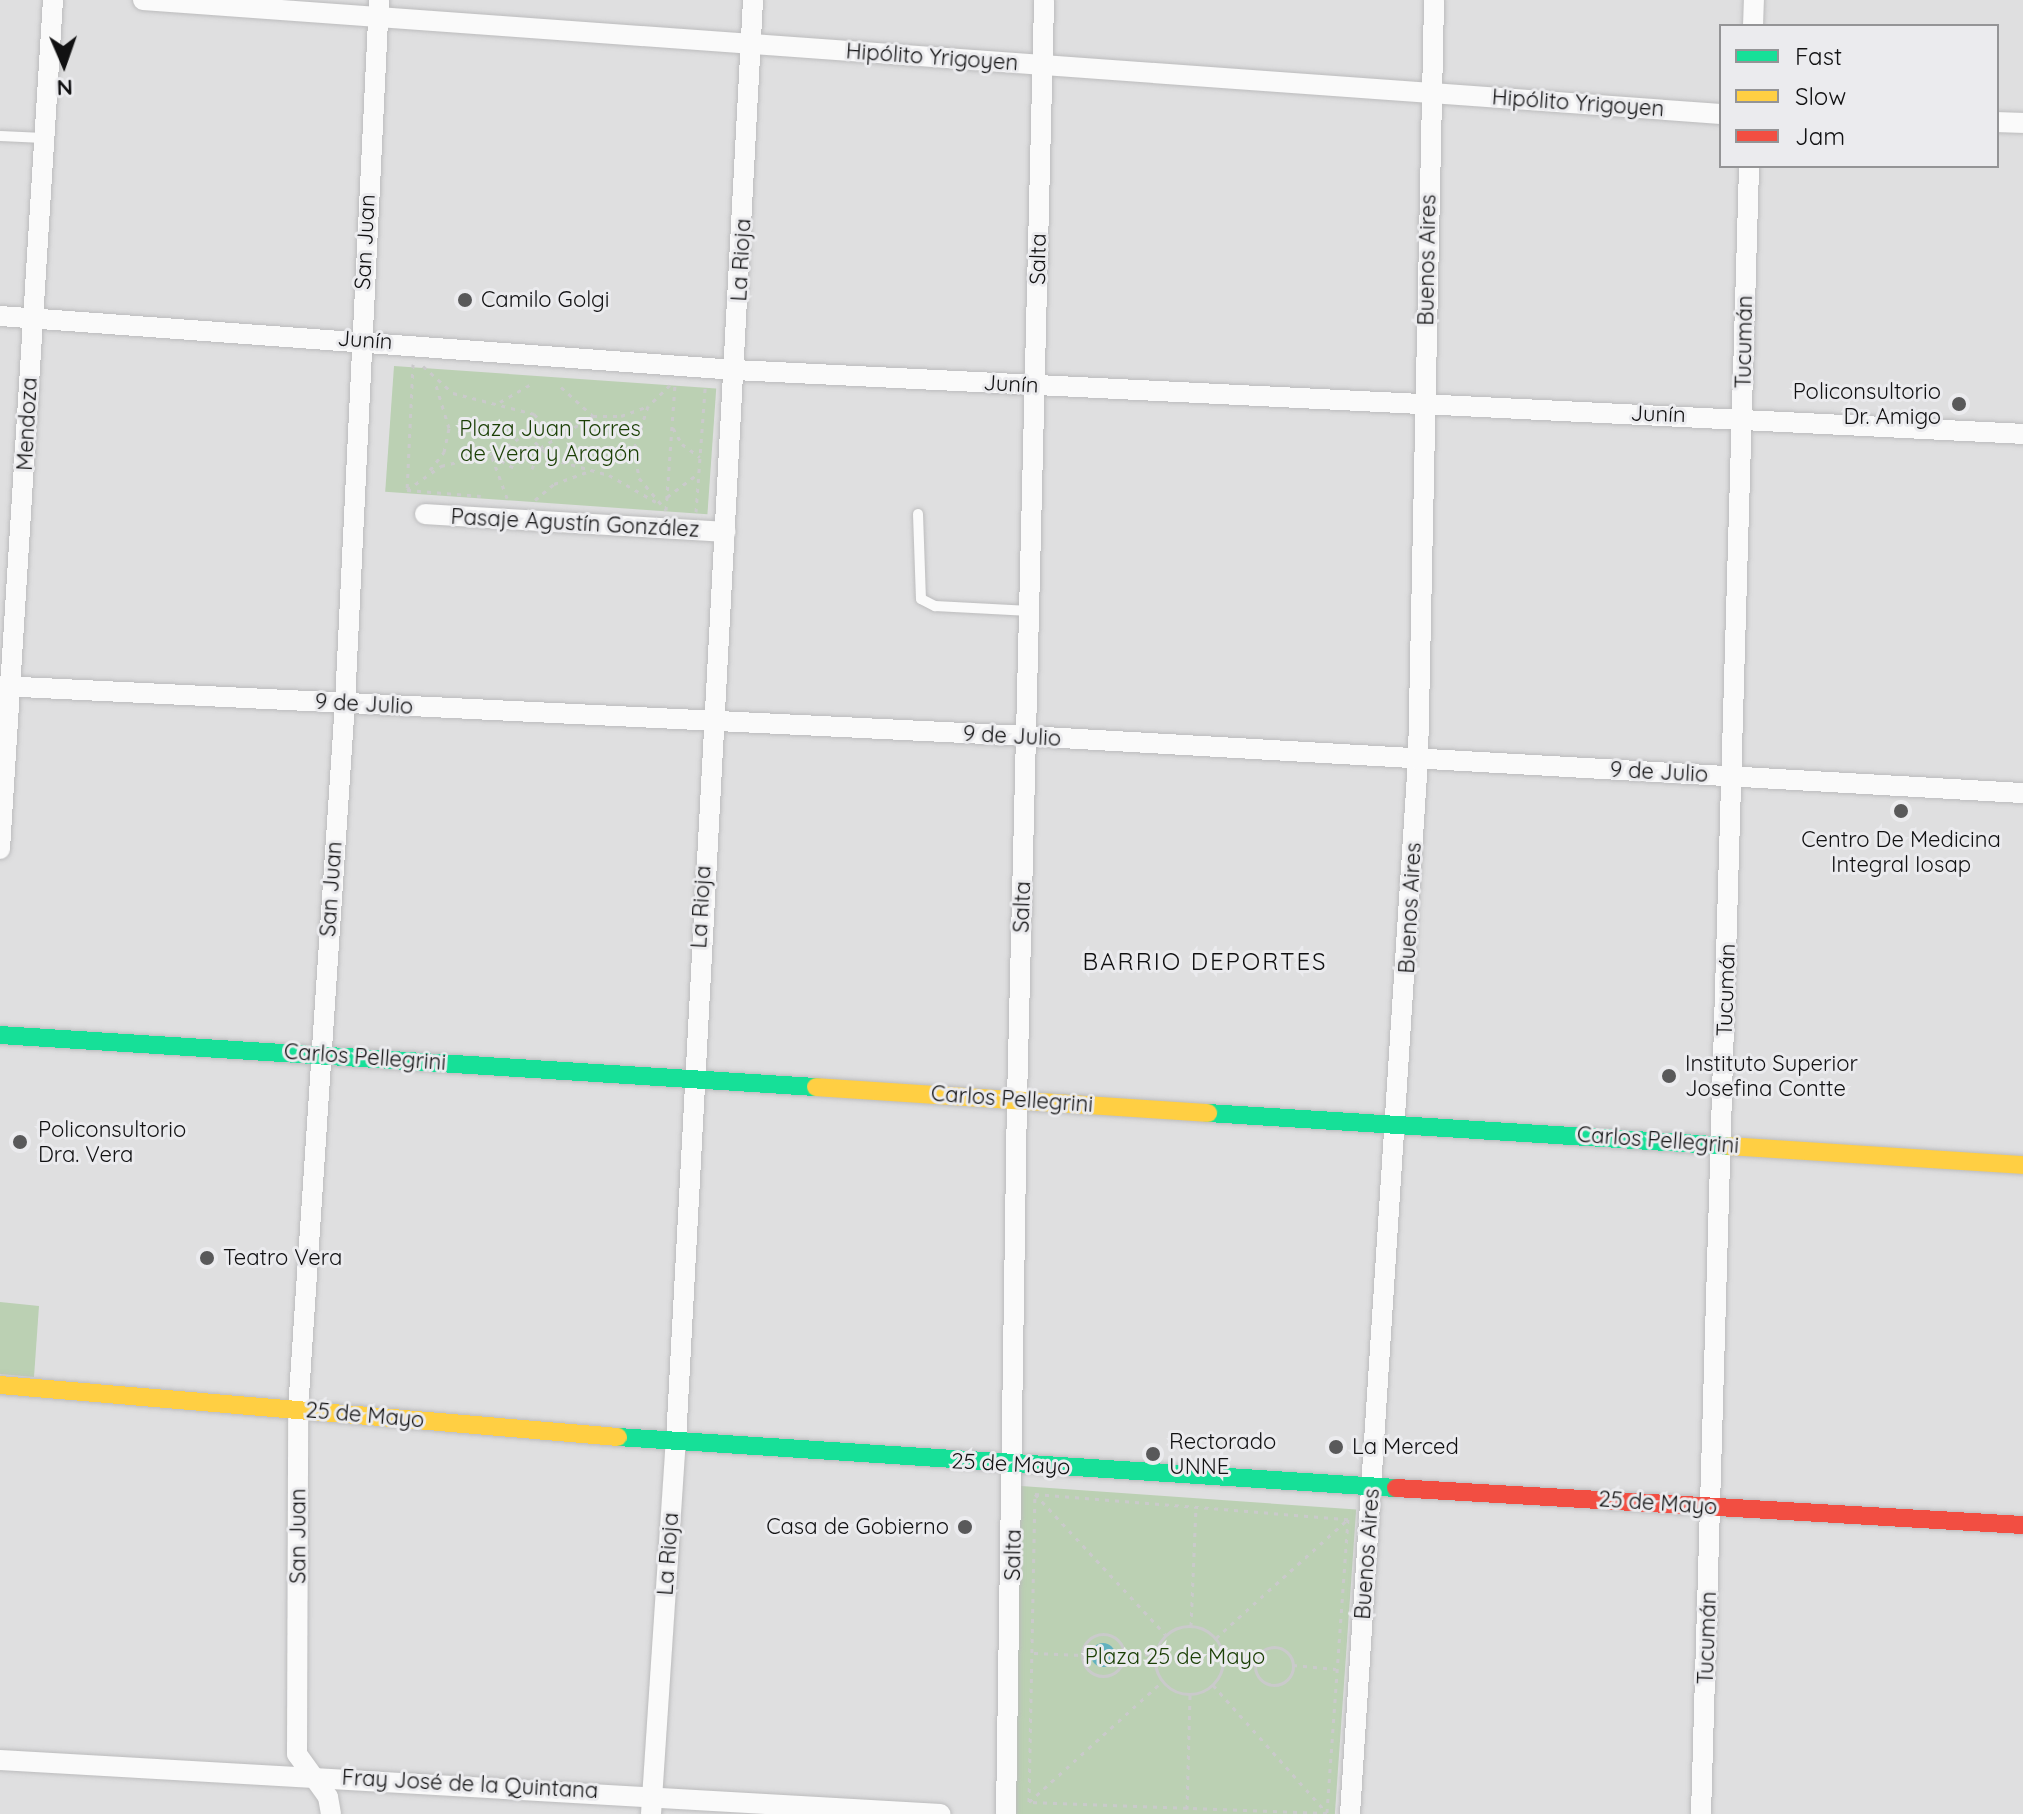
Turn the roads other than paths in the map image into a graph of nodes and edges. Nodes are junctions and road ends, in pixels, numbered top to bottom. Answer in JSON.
{"nodes":[{"id":1,"x":53,"y":0,"type":"edge"},
{"id":2,"x":143,"y":0,"type":"edge"},
{"id":3,"x":753,"y":0,"type":"edge"},
{"id":4,"x":1044,"y":0,"type":"edge"},
{"id":5,"x":1434,"y":0,"type":"edge"},
{"id":6,"x":1754,"y":0,"type":"edge"},
{"id":7,"x":379,"y":7,"type":"edge"},
{"id":8,"x":1753,"y":24,"type":"edge"},
{"id":9,"x":751,"y":44,"type":"junction"},
{"id":10,"x":1043,"y":65,"type":"junction"},
{"id":11,"x":1429,"y":92,"type":"junction"},
{"id":12,"x":1719,"y":114,"type":"edge"},
{"id":13,"x":1999,"y":122,"type":"edge"},
{"id":14,"x":2023,"y":123,"type":"edge"},
{"id":15,"x":0,"y":136,"type":"edge"},
{"id":16,"x":44,"y":138,"type":"junction"},
{"id":17,"x":1749,"y":168,"type":"edge"},
{"id":18,"x":0,"y":316,"type":"edge"},
{"id":19,"x":33,"y":318,"type":"junction"},
{"id":20,"x":359,"y":340,"type":"junction"},
{"id":21,"x":735,"y":370,"type":"junction"},
{"id":22,"x":1036,"y":385,"type":"junction"},
{"id":23,"x":1426,"y":404,"type":"junction"},
{"id":24,"x":1743,"y":417,"type":"junction"},
{"id":25,"x":2023,"y":434,"type":"edge"},
{"id":26,"x":425,"y":514,"type":"dead end"},
{"id":27,"x":918,"y":514,"type":"dead end"},
{"id":28,"x":725,"y":532,"type":"junction"},
{"id":29,"x":1030,"y":611,"type":"junction"},
{"id":30,"x":6,"y":686,"type":"edge"},
{"id":31,"x":345,"y":703,"type":"junction"},
{"id":32,"x":711,"y":723,"type":"junction"},
{"id":33,"x":1027,"y":736,"type":"junction"},
{"id":34,"x":1418,"y":760,"type":"junction"},
{"id":35,"x":1732,"y":775,"type":"junction"},
{"id":36,"x":2023,"y":793,"type":"edge"},
{"id":37,"x":0,"y":849,"type":"edge"},
{"id":38,"x":0,"y":1035,"type":"edge"},
{"id":39,"x":319,"y":1054,"type":"junction"},
{"id":40,"x":692,"y":1077,"type":"junction"},
{"id":41,"x":1017,"y":1100,"type":"junction"},
{"id":42,"x":1397,"y":1124,"type":"junction"},
{"id":43,"x":1722,"y":1144,"type":"junction"},
{"id":44,"x":2023,"y":1165,"type":"edge"},
{"id":45,"x":0,"y":1385,"type":"edge"},
{"id":46,"x":298,"y":1410,"type":"junction"},
{"id":47,"x":676,"y":1441,"type":"junction"},
{"id":48,"x":1015,"y":1463,"type":"junction"},
{"id":49,"x":1372,"y":1486,"type":"junction"},
{"id":50,"x":1711,"y":1506,"type":"junction"},
{"id":51,"x":2023,"y":1525,"type":"edge"},
{"id":52,"x":0,"y":1760,"type":"edge"},
{"id":53,"x":309,"y":1775,"type":"junction"},
{"id":54,"x":651,"y":1805,"type":"edge"},
{"id":55,"x":331,"y":1814,"type":"edge"},
{"id":56,"x":940,"y":1814,"type":"edge"},
{"id":57,"x":1006,"y":1814,"type":"edge"},
{"id":58,"x":1350,"y":1814,"type":"edge"},
{"id":59,"x":1701,"y":1814,"type":"edge"}],
"edges":[{"from":1,"to":16,"type":"street","name":"Mendoza"},
{"from":2,"to":7,"type":"street","name":"Hipólito Yrigoyen"},
{"from":3,"to":9,"type":"street","name":"La Rioja"},
{"from":4,"to":10,"type":"street","name":"Salta"},
{"from":5,"to":11,"type":"street","name":"Buenos Aires"},
{"from":6,"to":8,"type":"street"},
{"from":7,"to":9,"type":"street","name":"Hipólito Yrigoyen"},
{"from":7,"to":20,"type":"street","name":"San Juan"},
{"from":9,"to":10,"type":"street","name":"Hipólito Yrigoyen"},
{"from":9,"to":21,"type":"street","name":"La Rioja"},
{"from":10,"to":11,"type":"street","name":"Hipólito Yrigoyen"},
{"from":10,"to":22,"type":"street","name":"Salta"},
{"from":11,"to":12,"type":"street","name":"Hipólito Yrigoyen"},
{"from":11,"to":23,"type":"street","name":"Buenos Aires"},
{"from":13,"to":14,"type":"street"},
{"from":15,"to":16,"type":"lane"},
{"from":16,"to":19,"type":"street","name":"Mendoza"},
{"from":17,"to":24,"type":"street","name":"Tucumán"},
{"from":18,"to":19,"type":"street","name":"Junín"},
{"from":19,"to":20,"type":"street","name":"Junín"},
{"from":19,"to":30,"type":"street","name":"Mendoza"},
{"from":20,"to":21,"type":"street","name":"Junín"},
{"from":20,"to":31,"type":"street","name":"San Juan"},
{"from":21,"to":22,"type":"street","name":"Junín"},
{"from":21,"to":28,"type":"street","name":"La Rioja"},
{"from":22,"to":23,"type":"street","name":"Junín"},
{"from":22,"to":29,"type":"street","name":"Salta"},
{"from":23,"to":24,"type":"street","name":"Junín"},
{"from":23,"to":34,"type":"street","name":"Buenos Aires"},
{"from":24,"to":25,"type":"street","name":"Junín"},
{"from":24,"to":35,"type":"street","name":"Tucumán"},
{"from":26,"to":28,"type":"street","name":"Pasaje Agustín González"},
{"from":27,"to":29,"type":"lane"},
{"from":28,"to":32,"type":"street","name":"La Rioja"},
{"from":29,"to":33,"type":"street","name":"Salta"},
{"from":30,"to":31,"type":"street","name":"9 de Julio"},
{"from":30,"to":37,"type":"street","name":"Mendoza"},
{"from":31,"to":32,"type":"street","name":"9 de Julio"},
{"from":31,"to":39,"type":"street","name":"San Juan"},
{"from":32,"to":33,"type":"street","name":"9 de Julio"},
{"from":32,"to":40,"type":"street","name":"La Rioja"},
{"from":33,"to":34,"type":"street","name":"9 de Julio"},
{"from":33,"to":41,"type":"street","name":"Salta"},
{"from":34,"to":35,"type":"street","name":"9 de Julio"},
{"from":34,"to":42,"type":"street","name":"Buenos Aires"},
{"from":35,"to":36,"type":"street","name":"9 de Julio"},
{"from":35,"to":43,"type":"street","name":"Tucumán"},
{"from":38,"to":39,"type":"street","name":"Carlos Pellegrini"},
{"from":39,"to":40,"type":"street","name":"Carlos Pellegrini"},
{"from":39,"to":46,"type":"street","name":"San Juan"},
{"from":40,"to":41,"type":"street","name":"Carlos Pellegrini"},
{"from":40,"to":47,"type":"street","name":"La Rioja"},
{"from":41,"to":42,"type":"street","name":"Carlos Pellegrini"},
{"from":41,"to":48,"type":"street","name":"Salta"},
{"from":42,"to":43,"type":"street","name":"Carlos Pellegrini"},
{"from":42,"to":49,"type":"street","name":"Buenos Aires"},
{"from":43,"to":44,"type":"street","name":"Carlos Pellegrini"},
{"from":43,"to":50,"type":"street","name":"Tucumán"},
{"from":45,"to":46,"type":"street","name":"25 de Mayo"},
{"from":46,"to":47,"type":"street","name":"25 de Mayo"},
{"from":46,"to":53,"type":"street","name":"San Juan"},
{"from":47,"to":48,"type":"street","name":"25 de Mayo"},
{"from":47,"to":54,"type":"street","name":"La Rioja"},
{"from":48,"to":49,"type":"street","name":"25 de Mayo"},
{"from":48,"to":57,"type":"street","name":"Salta"},
{"from":49,"to":50,"type":"street","name":"25 de Mayo"},
{"from":49,"to":58,"type":"street","name":"Buenos Aires"},
{"from":50,"to":51,"type":"street","name":"25 de Mayo"},
{"from":50,"to":59,"type":"street","name":"Tucumán"},
{"from":52,"to":53,"type":"street","name":"Fray José de la Quintana"},
{"from":53,"to":54,"type":"street","name":"Fray José de la Quintana"},
{"from":53,"to":55,"type":"street","name":"San Juan"},
{"from":54,"to":56,"type":"street","name":"Fray José de la Quintana"}]}
